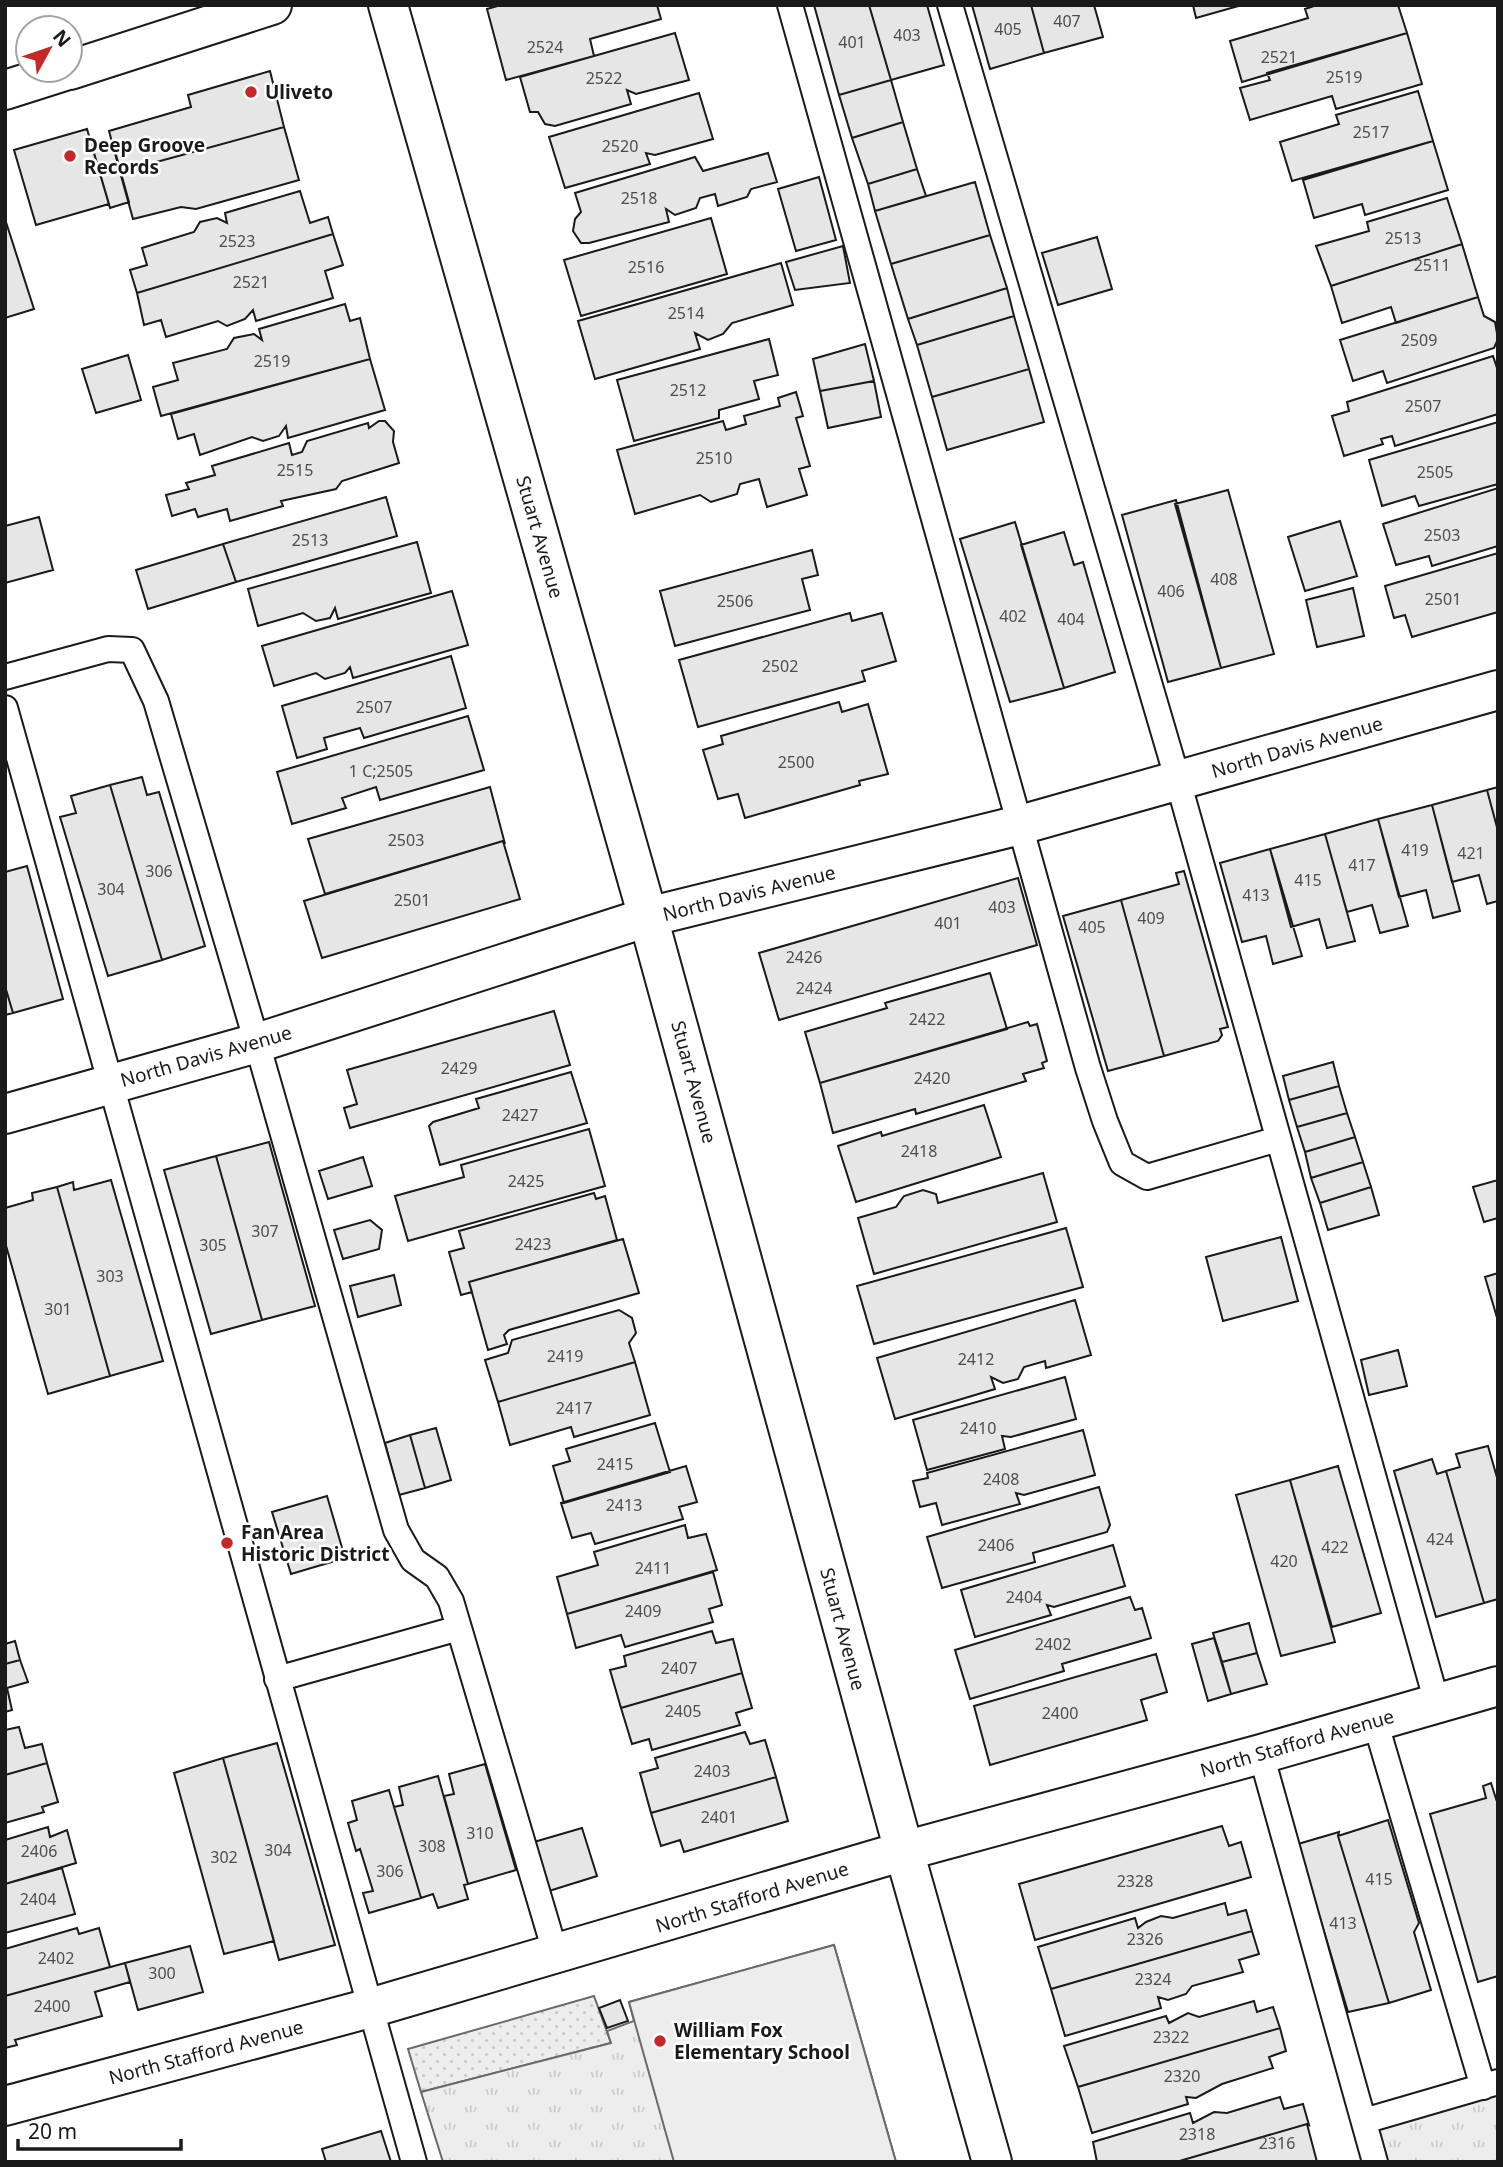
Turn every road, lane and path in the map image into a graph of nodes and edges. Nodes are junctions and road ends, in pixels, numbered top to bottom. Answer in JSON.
{"nodes":[{"id":1,"x":272,"y":5,"type":"edge"},
{"id":2,"x":388,"y":5,"type":"edge"},
{"id":3,"x":790,"y":5,"type":"edge"},
{"id":4,"x":950,"y":5,"type":"edge"},
{"id":5,"x":84,"y":65,"type":"edge"},
{"id":6,"x":24,"y":84,"type":"edge"},
{"id":7,"x":5,"y":90,"type":"edge"},
{"id":8,"x":5,"y":677,"type":"edge"},
{"id":9,"x":1498,"y":690,"type":"edge"},
{"id":10,"x":5,"y":708,"type":"edge"},
{"id":11,"x":1178,"y":781,"type":"junction"},
{"id":12,"x":1020,"y":825,"type":"junction"},
{"id":13,"x":648,"y":917,"type":"junction"},
{"id":14,"x":257,"y":1042,"type":"junction"},
{"id":15,"x":111,"y":1084,"type":"junction"},
{"id":16,"x":5,"y":1114,"type":"edge"},
{"id":17,"x":1278,"y":1139,"type":"junction"},
{"id":18,"x":459,"y":1628,"type":"junction"},
{"id":19,"x":277,"y":1679,"type":"junction"},
{"id":20,"x":1498,"y":1686,"type":"edge"},
{"id":21,"x":1437,"y":1703,"type":"junction"},
{"id":22,"x":1375,"y":1721,"type":"junction"},
{"id":23,"x":1261,"y":1754,"type":"junction"},
{"id":24,"x":904,"y":1851,"type":"junction"},
{"id":25,"x":556,"y":1955,"type":"junction"},
{"id":26,"x":370,"y":2008,"type":"junction"},
{"id":27,"x":1490,"y":2084,"type":"edge"},
{"id":28,"x":5,"y":2106,"type":"edge"},
{"id":29,"x":1364,"y":2121,"type":"junction"},
{"id":30,"x":414,"y":2162,"type":"edge"},
{"id":31,"x":992,"y":2162,"type":"edge"},
{"id":32,"x":1375,"y":2162,"type":"edge"}],
"edges":[{"from":1,"to":5,"type":"street"},
{"from":2,"to":13,"type":"street","name":"Stuart Avenue"},
{"from":3,"to":12,"type":"lane"},
{"from":4,"to":11,"type":"lane"},
{"from":6,"to":7,"type":"street"},
{"from":8,"to":14,"type":"lane"},
{"from":9,"to":11,"type":"street","name":"North Davis Avenue"},
{"from":10,"to":15,"type":"lane"},
{"from":11,"to":12,"type":"street","name":"North Davis Avenue"},
{"from":11,"to":17,"type":"lane"},
{"from":12,"to":13,"type":"street","name":"North Davis Avenue"},
{"from":12,"to":17,"type":"lane"},
{"from":13,"to":14,"type":"street","name":"North Davis Avenue"},
{"from":13,"to":24,"type":"street","name":"Stuart Avenue"},
{"from":14,"to":15,"type":"street","name":"North Davis Avenue"},
{"from":14,"to":18,"type":"lane"},
{"from":15,"to":16,"type":"street","name":"North Davis Avenue"},
{"from":15,"to":19,"type":"lane"},
{"from":17,"to":21,"type":"lane"},
{"from":18,"to":19,"type":"lane"},
{"from":18,"to":25,"type":"lane"},
{"from":19,"to":26,"type":"lane"},
{"from":20,"to":21,"type":"street","name":"North Stafford Avenue"},
{"from":21,"to":22,"type":"street","name":"North Stafford Avenue"},
{"from":22,"to":23,"type":"street","name":"North Stafford Avenue"},
{"from":22,"to":27,"type":"lane"},
{"from":23,"to":24,"type":"street","name":"North Stafford Avenue"},
{"from":23,"to":29,"type":"lane"},
{"from":24,"to":25,"type":"street","name":"North Stafford Avenue"},
{"from":24,"to":31,"type":"street","name":"Stuart Avenue"},
{"from":25,"to":26,"type":"street","name":"North Stafford Avenue"},
{"from":26,"to":28,"type":"street","name":"North Stafford Avenue"},
{"from":26,"to":30,"type":"lane"},
{"from":27,"to":29,"type":"lane"},
{"from":29,"to":32,"type":"lane"}]}
